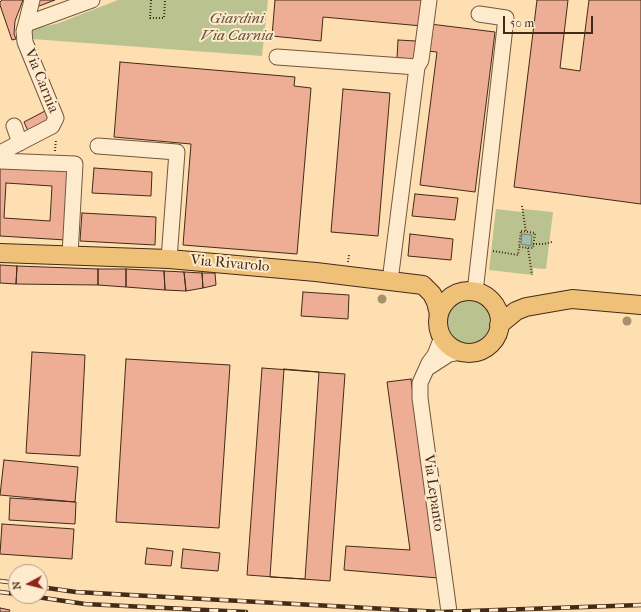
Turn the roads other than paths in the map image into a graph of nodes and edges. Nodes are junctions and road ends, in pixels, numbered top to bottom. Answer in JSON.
{"nodes":[{"id":1,"x":32,"y":0,"type":"edge"},
{"id":2,"x":92,"y":0,"type":"edge"},
{"id":3,"x":429,"y":0,"type":"edge"},
{"id":4,"x":479,"y":14,"type":"dead end"},
{"id":5,"x":26,"y":24,"type":"junction"},
{"id":6,"x":277,"y":57,"type":"dead end"},
{"id":7,"x":417,"y":67,"type":"junction"},
{"id":8,"x":14,"y":126,"type":"dead end"},
{"id":9,"x":20,"y":143,"type":"junction"},
{"id":10,"x":98,"y":146,"type":"dead end"},
{"id":11,"x":0,"y":154,"type":"edge"},
{"id":12,"x":0,"y":161,"type":"edge"},
{"id":13,"x":0,"y":253,"type":"edge"},
{"id":14,"x":70,"y":255,"type":"junction"},
{"id":15,"x":169,"y":259,"type":"junction"},
{"id":16,"x":390,"y":281,"type":"junction"},
{"id":17,"x":426,"y":287,"type":"junction"},
{"id":18,"x":475,"y":292,"type":"junction"},
{"id":19,"x":454,"y":294,"type":"junction"},
{"id":20,"x":492,"y":301,"type":"junction"},
{"id":21,"x":641,"y":305,"type":"edge"},
{"id":22,"x":526,"y":307,"type":"junction"},
{"id":23,"x":439,"y":314,"type":"junction"},
{"id":24,"x":499,"y":325,"type":"junction"},
{"id":25,"x":442,"y":337,"type":"junction"},
{"id":26,"x":461,"y":352,"type":"junction"},
{"id":27,"x":426,"y":369,"type":"junction"},
{"id":28,"x":449,"y":608,"type":"edge"}],
"edges":[{"from":1,"to":5,"type":"street","name":"Via Carnia"},
{"from":2,"to":5,"type":"street"},
{"from":3,"to":7,"type":"street"},
{"from":4,"to":18,"type":"street"},
{"from":5,"to":9,"type":"street","name":"Via Carnia"},
{"from":6,"to":7,"type":"street"},
{"from":7,"to":16,"type":"street"},
{"from":8,"to":9,"type":"street"},
{"from":9,"to":11,"type":"street","name":"Via Carnia"},
{"from":10,"to":15,"type":"street"},
{"from":12,"to":14,"type":"street"},
{"from":13,"to":14,"type":"main road","name":"Via Rivarolo"},
{"from":14,"to":15,"type":"main road","name":"Via Rivarolo"},
{"from":15,"to":16,"type":"main road","name":"Via Rivarolo"},
{"from":16,"to":17,"type":"main road","name":"Via Rivarolo"},
{"from":17,"to":19,"type":"main road","name":"Via Rivarolo"},
{"from":17,"to":23,"type":"main road"},
{"from":18,"to":19,"type":"main road","name":"Via Rivarolo"},
{"from":18,"to":20,"type":"main road"},
{"from":19,"to":23,"type":"main road"},
{"from":20,"to":22,"type":"main road"},
{"from":20,"to":24,"type":"main road"},
{"from":21,"to":22,"type":"main road"},
{"from":22,"to":24,"type":"main road"},
{"from":23,"to":25,"type":"main road"},
{"from":24,"to":26,"type":"main road"},
{"from":25,"to":26,"type":"main road"},
{"from":25,"to":27,"type":"street"},
{"from":26,"to":27,"type":"street"},
{"from":27,"to":28,"type":"street","name":"Via Lepanto"}]}
